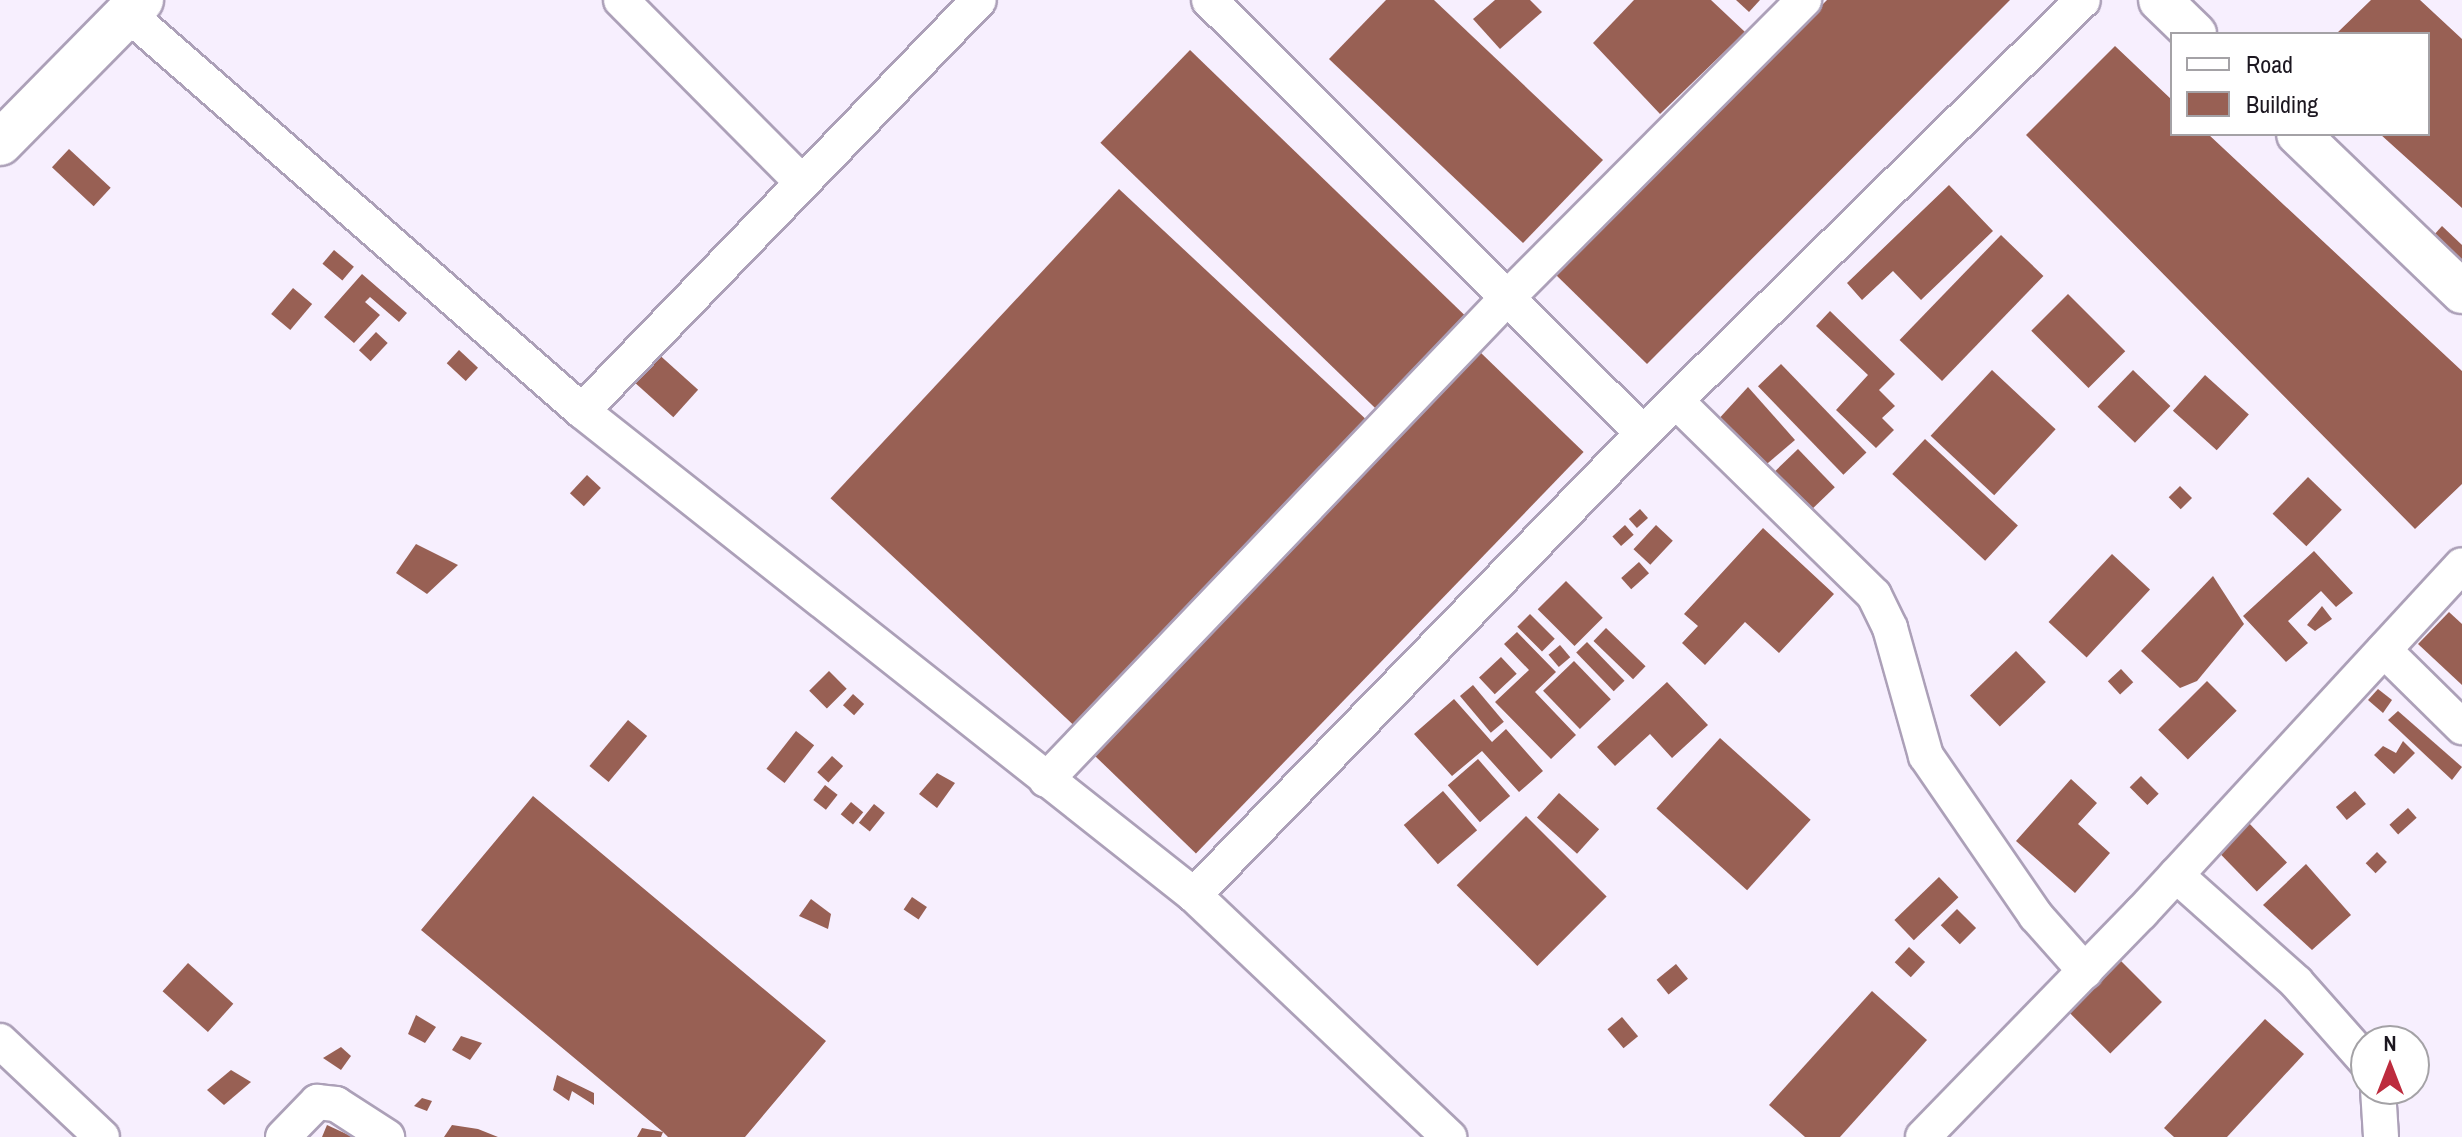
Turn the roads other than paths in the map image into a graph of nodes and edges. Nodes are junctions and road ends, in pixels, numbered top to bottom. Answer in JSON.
{"nodes":[{"id":1,"x":621,"y":0,"type":"edge"},
{"id":2,"x":979,"y":0,"type":"edge"},
{"id":3,"x":1209,"y":0,"type":"edge"},
{"id":4,"x":1804,"y":0,"type":"edge"},
{"id":5,"x":2083,"y":0,"type":"edge"},
{"id":6,"x":2160,"y":0,"type":"edge"},
{"id":7,"x":134,"y":7,"type":"edge"},
{"id":8,"x":2193,"y":32,"type":"edge"},
{"id":9,"x":2300,"y":136,"type":"edge"},
{"id":10,"x":0,"y":143,"type":"edge"},
{"id":11,"x":802,"y":182,"type":"junction"},
{"id":12,"x":2462,"y":292,"type":"edge"},
{"id":13,"x":1507,"y":298,"type":"junction"},
{"id":14,"x":1676,"y":401,"type":"junction"},
{"id":15,"x":582,"y":411,"type":"junction"},
{"id":16,"x":1643,"y":433,"type":"junction"},
{"id":17,"x":2462,"y":565,"type":"edge"},
{"id":18,"x":2384,"y":650,"type":"junction"},
{"id":19,"x":2462,"y":727,"type":"edge"},
{"id":20,"x":1046,"y":780,"type":"junction"},
{"id":21,"x":2176,"y":875,"type":"junction"},
{"id":22,"x":1194,"y":895,"type":"junction"},
{"id":23,"x":2085,"y":971,"type":"junction"},
{"id":24,"x":0,"y":1041,"type":"edge"},
{"id":25,"x":2350,"y":1043,"type":"edge"},
{"id":26,"x":2379,"y":1105,"type":"edge"},
{"id":27,"x":102,"y":1137,"type":"edge"},
{"id":28,"x":283,"y":1137,"type":"edge"},
{"id":29,"x":387,"y":1137,"type":"edge"},
{"id":30,"x":1449,"y":1137,"type":"edge"},
{"id":31,"x":1923,"y":1137,"type":"edge"},
{"id":32,"x":2381,"y":1137,"type":"edge"}],
"edges":[{"from":1,"to":11,"type":"street"},
{"from":2,"to":11,"type":"street"},
{"from":3,"to":13,"type":"street"},
{"from":4,"to":13,"type":"street"},
{"from":5,"to":14,"type":"street"},
{"from":6,"to":8,"type":"street"},
{"from":7,"to":10,"type":"highway"},
{"from":7,"to":15,"type":"street"},
{"from":9,"to":12,"type":"street"},
{"from":11,"to":15,"type":"street"},
{"from":13,"to":16,"type":"street"},
{"from":13,"to":20,"type":"street"},
{"from":14,"to":16,"type":"street"},
{"from":14,"to":23,"type":"street"},
{"from":15,"to":20,"type":"street"},
{"from":16,"to":22,"type":"street"},
{"from":17,"to":18,"type":"street"},
{"from":18,"to":19,"type":"street"},
{"from":18,"to":21,"type":"street"},
{"from":20,"to":22,"type":"street"},
{"from":21,"to":23,"type":"street"},
{"from":21,"to":25,"type":"street"},
{"from":22,"to":30,"type":"street"},
{"from":23,"to":31,"type":"street"},
{"from":24,"to":27,"type":"street"},
{"from":26,"to":32,"type":"street"},
{"from":28,"to":29,"type":"street"}]}
